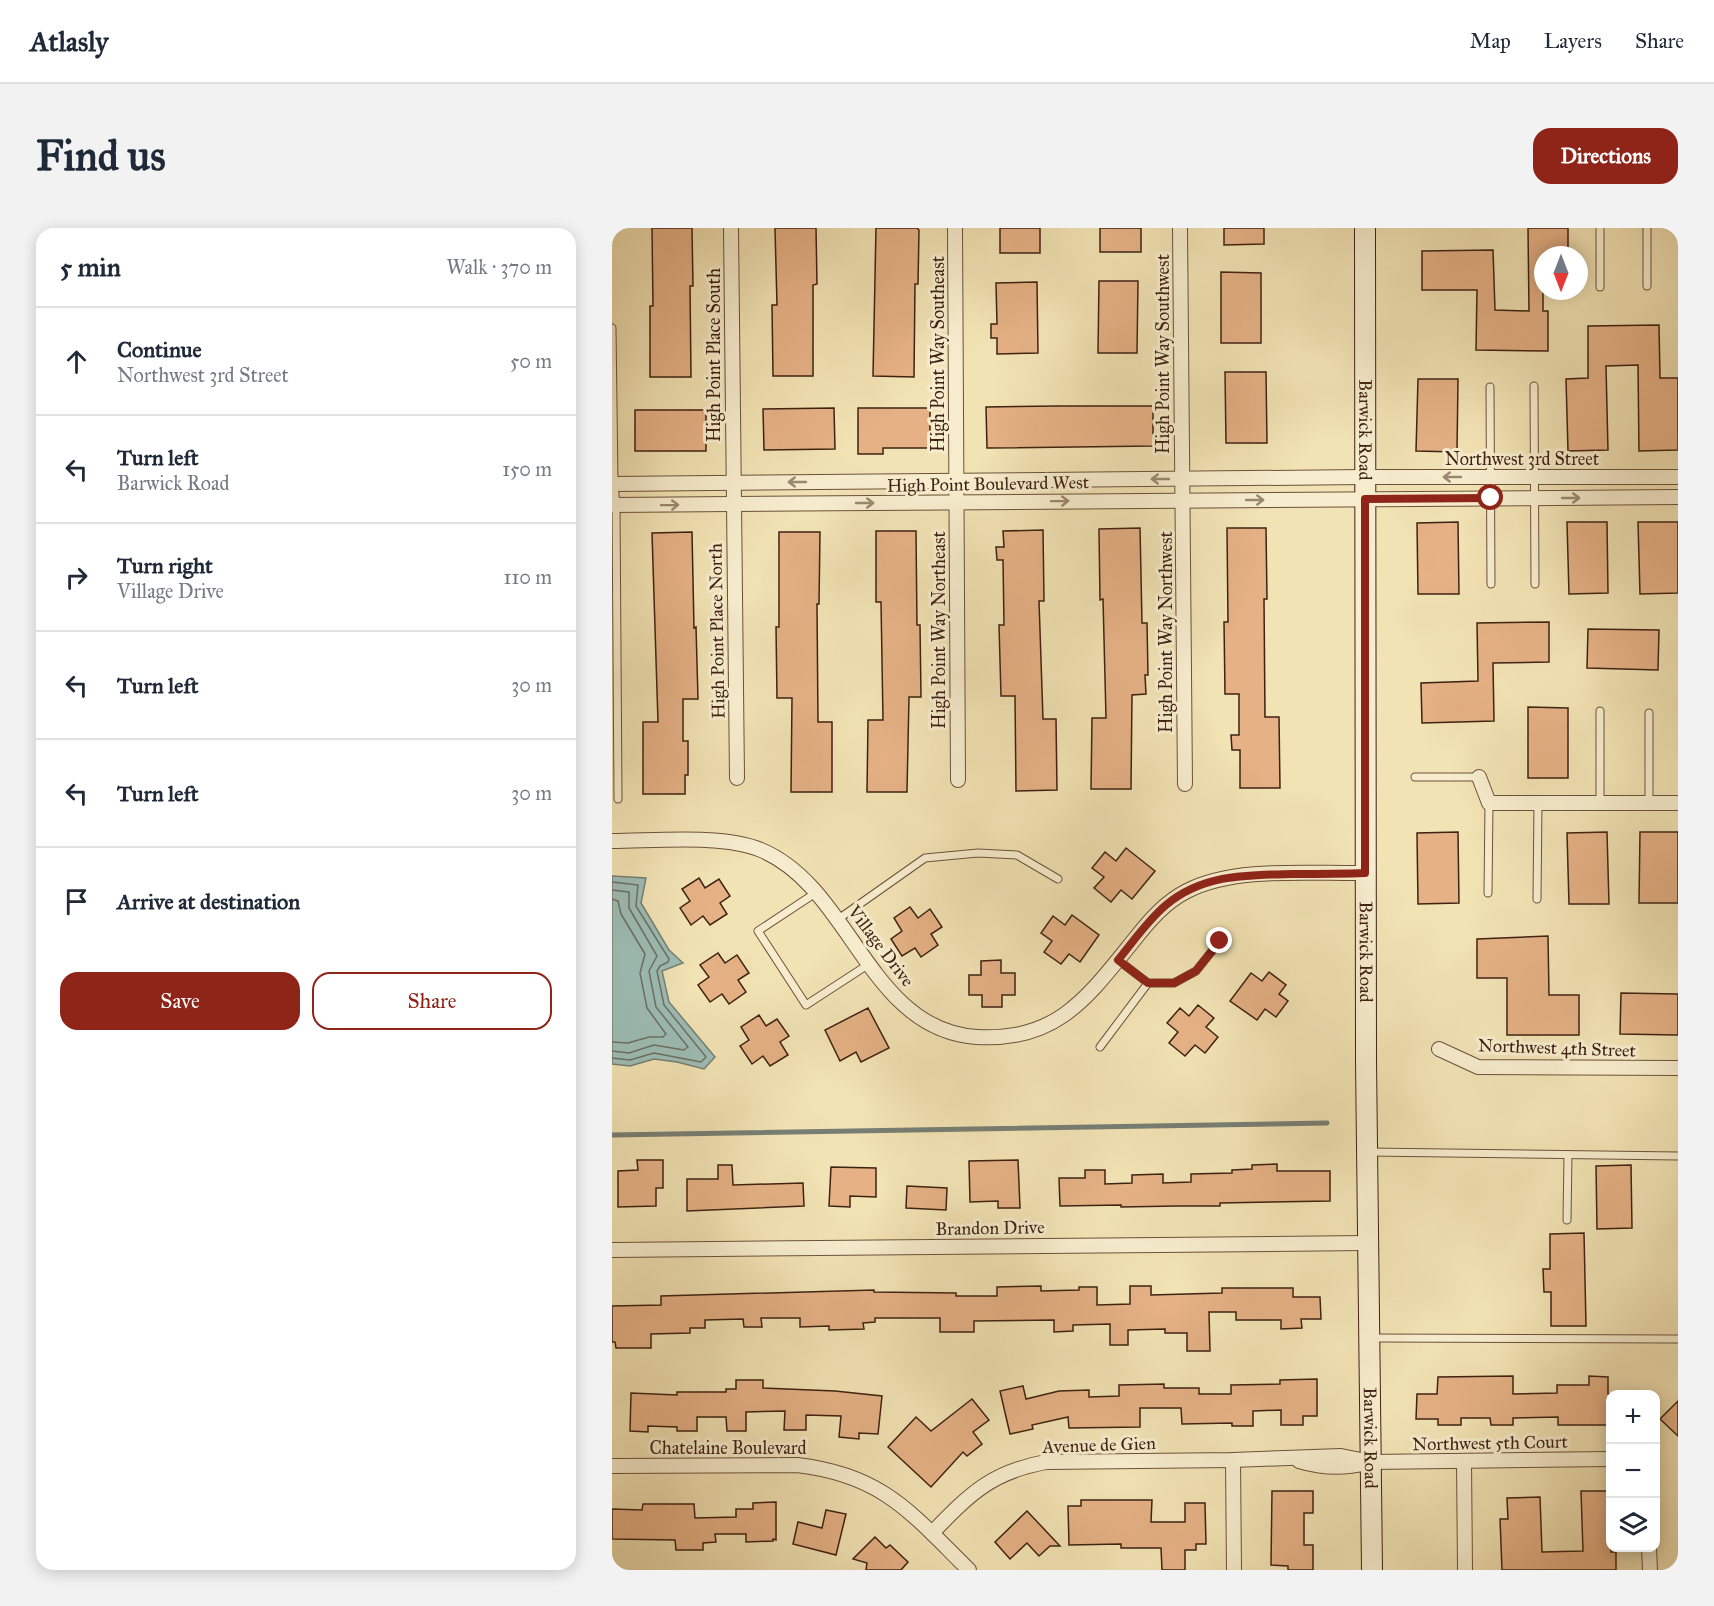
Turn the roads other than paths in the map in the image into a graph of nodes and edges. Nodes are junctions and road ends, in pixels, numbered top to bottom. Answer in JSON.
{"nodes":[{"id":1,"x":731,"y":228,"type":"edge"},
{"id":2,"x":955,"y":228,"type":"edge"},
{"id":3,"x":1180,"y":228,"type":"edge"},
{"id":4,"x":1365,"y":228,"type":"edge"},
{"id":5,"x":1599,"y":228,"type":"edge"},
{"id":6,"x":1647,"y":228,"type":"edge"},
{"id":7,"x":1647,"y":286,"type":"dead end"},
{"id":8,"x":1600,"y":287,"type":"dead end"},
{"id":9,"x":612,"y":328,"type":"edge"},
{"id":10,"x":1534,"y":386,"type":"dead end"},
{"id":11,"x":1490,"y":387,"type":"dead end"},
{"id":12,"x":1365,"y":477,"type":"junction"},
{"id":13,"x":1491,"y":477,"type":"junction"},
{"id":14,"x":1534,"y":477,"type":"junction"},
{"id":15,"x":1678,"y":477,"type":"edge"},
{"id":16,"x":1183,"y":479,"type":"junction"},
{"id":17,"x":956,"y":481,"type":"junction"},
{"id":18,"x":733,"y":483,"type":"junction"},
{"id":19,"x":613,"y":484,"type":"edge"},
{"id":20,"x":1678,"y":497,"type":"edge"},
{"id":21,"x":1491,"y":498,"type":"junction"},
{"id":22,"x":1535,"y":498,"type":"junction"},
{"id":23,"x":1365,"y":499,"type":"junction"},
{"id":24,"x":1183,"y":500,"type":"junction"},
{"id":25,"x":956,"y":502,"type":"junction"},
{"id":26,"x":734,"y":504,"type":"junction"},
{"id":27,"x":614,"y":505,"type":"edge"},
{"id":28,"x":1491,"y":584,"type":"dead end"},
{"id":29,"x":1535,"y":584,"type":"dead end"},
{"id":30,"x":1600,"y":711,"type":"dead end"},
{"id":31,"x":1649,"y":713,"type":"dead end"},
{"id":32,"x":1415,"y":777,"type":"dead end"},
{"id":33,"x":1479,"y":777,"type":"joint"},
{"id":34,"x":737,"y":778,"type":"dead end"},
{"id":35,"x":958,"y":780,"type":"dead end"},
{"id":36,"x":1185,"y":784,"type":"dead end"},
{"id":37,"x":618,"y":800,"type":"dead end"},
{"id":38,"x":1489,"y":803,"type":"junction"},
{"id":39,"x":1538,"y":803,"type":"junction"},
{"id":40,"x":1600,"y":803,"type":"junction"},
{"id":41,"x":1649,"y":803,"type":"junction"},
{"id":42,"x":1678,"y":803,"type":"edge"},
{"id":43,"x":612,"y":842,"type":"edge"},
{"id":44,"x":1365,"y":873,"type":"junction"},
{"id":45,"x":1059,"y":879,"type":"dead end"},
{"id":46,"x":817,"y":892,"type":"junction"},
{"id":47,"x":1488,"y":893,"type":"dead end"},
{"id":48,"x":1537,"y":899,"type":"dead end"},
{"id":49,"x":837,"y":920,"type":"junction"},
{"id":50,"x":1220,"y":941,"type":"dead end"},
{"id":51,"x":1118,"y":960,"type":"junction"},
{"id":52,"x":870,"y":964,"type":"junction"},
{"id":53,"x":1148,"y":983,"type":"junction"},
{"id":54,"x":1100,"y":1047,"type":"dead end"},
{"id":55,"x":1439,"y":1049,"type":"dead end"},
{"id":56,"x":1678,"y":1068,"type":"edge"},
{"id":57,"x":1367,"y":1152,"type":"junction"},
{"id":58,"x":1568,"y":1155,"type":"junction"},
{"id":59,"x":1678,"y":1156,"type":"edge"},
{"id":60,"x":1567,"y":1220,"type":"dead end"},
{"id":61,"x":1367,"y":1243,"type":"junction"},
{"id":62,"x":612,"y":1250,"type":"edge"},
{"id":63,"x":1369,"y":1338,"type":"junction"},
{"id":64,"x":1678,"y":1339,"type":"edge"},
{"id":65,"x":1606,"y":1459,"type":"edge"},
{"id":66,"x":1233,"y":1460,"type":"junction"},
{"id":67,"x":1464,"y":1461,"type":"junction"},
{"id":68,"x":1371,"y":1462,"type":"junction"},
{"id":69,"x":612,"y":1466,"type":"edge"},
{"id":70,"x":932,"y":1533,"type":"junction"},
{"id":71,"x":1649,"y":1552,"type":"edge"},
{"id":72,"x":969,"y":1570,"type":"edge"},
{"id":73,"x":1234,"y":1570,"type":"edge"},
{"id":74,"x":1372,"y":1570,"type":"edge"},
{"id":75,"x":1465,"y":1570,"type":"edge"},
{"id":76,"x":1650,"y":1570,"type":"edge"}],
"edges":[{"from":1,"to":18,"type":"street","name":"High Point Place South"},
{"from":2,"to":17,"type":"street","name":"High Point Way Southeast"},
{"from":3,"to":16,"type":"street","name":"High Point Way Southwest"},
{"from":4,"to":12,"type":"street","name":"Barwick Road"},
{"from":5,"to":8,"type":"lane"},
{"from":6,"to":7,"type":"lane"},
{"from":9,"to":19,"type":"lane"},
{"from":10,"to":14,"type":"lane"},
{"from":11,"to":13,"type":"lane"},
{"from":13,"to":12,"type":"street","name":"Northwest 3rd Street","one_way":true},
{"from":12,"to":16,"type":"street","name":"High Point Boulevard West"},
{"from":12,"to":23,"type":"street","name":"Barwick Road"},
{"from":13,"to":14,"type":"street","name":"Northwest 3rd Street"},
{"from":13,"to":21,"type":"lane"},
{"from":14,"to":15,"type":"street","name":"Northwest 3rd Street"},
{"from":14,"to":22,"type":"lane"},
{"from":16,"to":17,"type":"street","name":"High Point Boulevard West","one_way":true},
{"from":16,"to":24,"type":"street","name":"High Point Way Northwest"},
{"from":17,"to":18,"type":"street","name":"High Point Boulevard West","one_way":true},
{"from":17,"to":25,"type":"street","name":"High Point Way Northeast"},
{"from":18,"to":19,"type":"street","name":"High Point Boulevard West"},
{"from":18,"to":26,"type":"street","name":"High Point Place North"},
{"from":19,"to":27,"type":"lane"},
{"from":22,"to":20,"type":"street","one_way":true},
{"from":21,"to":22,"type":"street"},
{"from":21,"to":23,"type":"street"},
{"from":21,"to":28,"type":"lane"},
{"from":22,"to":29,"type":"lane"},
{"from":24,"to":23,"type":"street","name":"High Point Boulevard West","one_way":true},
{"from":23,"to":44,"type":"street","name":"Barwick Road"},
{"from":25,"to":24,"type":"street","name":"High Point Boulevard West","one_way":true},
{"from":24,"to":36,"type":"street","name":"High Point Way Northwest"},
{"from":26,"to":25,"type":"street","name":"High Point Boulevard West","one_way":true},
{"from":25,"to":35,"type":"street","name":"High Point Way Northeast"},
{"from":27,"to":26,"type":"street","name":"High Point Boulevard West","one_way":true},
{"from":26,"to":34,"type":"street","name":"High Point Place North"},
{"from":27,"to":37,"type":"lane"},
{"from":30,"to":40,"type":"lane"},
{"from":31,"to":41,"type":"lane"},
{"from":32,"to":33,"type":"lane"},
{"from":33,"to":38,"type":"street"},
{"from":38,"to":39,"type":"street"},
{"from":38,"to":47,"type":"lane"},
{"from":39,"to":40,"type":"street"},
{"from":39,"to":48,"type":"lane"},
{"from":40,"to":41,"type":"street"},
{"from":41,"to":42,"type":"street"},
{"from":43,"to":46,"type":"street","name":"Village Drive"},
{"from":44,"to":51,"type":"street","name":"Village Drive"},
{"from":44,"to":57,"type":"street","name":"Barwick Road"},
{"from":45,"to":49,"type":"lane"},
{"from":46,"to":49,"type":"street","name":"Village Drive"},
{"from":46,"to":52,"type":"lane"},
{"from":49,"to":52,"type":"street","name":"Village Drive"},
{"from":50,"to":53,"type":"lane"},
{"from":51,"to":52,"type":"street","name":"Village Drive"},
{"from":51,"to":53,"type":"lane"},
{"from":53,"to":54,"type":"lane"},
{"from":55,"to":56,"type":"street","name":"Northwest 4th Street"},
{"from":57,"to":58,"type":"lane"},
{"from":57,"to":61,"type":"street","name":"Barwick Road"},
{"from":58,"to":59,"type":"lane"},
{"from":58,"to":60,"type":"lane"},
{"from":61,"to":62,"type":"street","name":"Brandon Drive"},
{"from":61,"to":63,"type":"street","name":"Barwick Road"},
{"from":63,"to":64,"type":"lane"},
{"from":63,"to":68,"type":"street","name":"Barwick Road"},
{"from":65,"to":67,"type":"street","name":"Northwest 5th Court"},
{"from":66,"to":68,"type":"street","name":"Avenue de Gien"},
{"from":66,"to":70,"type":"street","name":"Avenue de Gien"},
{"from":66,"to":73,"type":"street"},
{"from":67,"to":68,"type":"street","name":"Northwest 5th Court"},
{"from":67,"to":75,"type":"street"},
{"from":68,"to":74,"type":"street","name":"Barwick Road"},
{"from":69,"to":70,"type":"street","name":"Chatelaine Boulevard"},
{"from":70,"to":72,"type":"street","name":"Chatelaine Boulevard"},
{"from":71,"to":76,"type":"street"}]}
